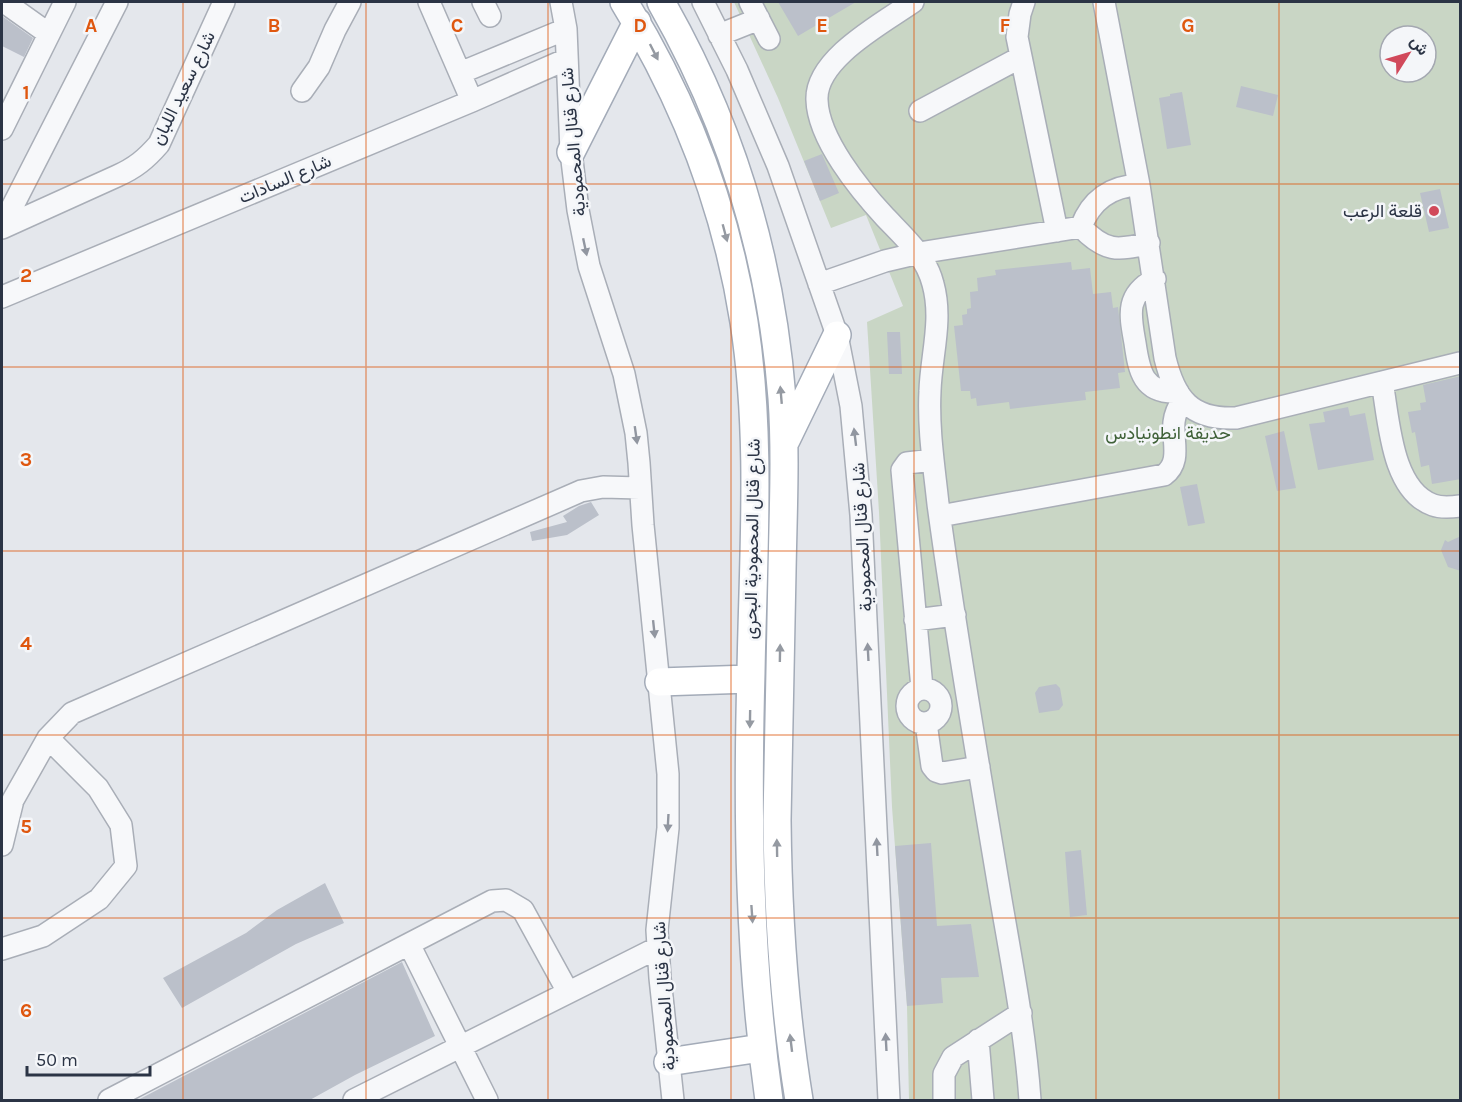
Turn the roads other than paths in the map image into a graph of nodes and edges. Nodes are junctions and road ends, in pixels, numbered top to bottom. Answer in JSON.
{"nodes":[{"id":1,"x":4,"y":2,"type":"edge"},
{"id":2,"x":65,"y":2,"type":"edge"},
{"id":3,"x":117,"y":2,"type":"edge"},
{"id":4,"x":225,"y":2,"type":"edge"},
{"id":5,"x":350,"y":2,"type":"edge"},
{"id":6,"x":561,"y":2,"type":"edge"},
{"id":7,"x":661,"y":2,"type":"edge"},
{"id":8,"x":703,"y":2,"type":"edge"},
{"id":9,"x":913,"y":2,"type":"edge"},
{"id":10,"x":1024,"y":2,"type":"edge"},
{"id":11,"x":1104,"y":2,"type":"edge"},
{"id":12,"x":435,"y":4,"type":"edge"},
{"id":13,"x":754,"y":10,"type":"edge"},
{"id":14,"x":631,"y":12,"type":"edge"},
{"id":15,"x":566,"y":29,"type":"junction"},
{"id":16,"x":49,"y":34,"type":"junction"},
{"id":17,"x":719,"y":35,"type":"junction"},
{"id":18,"x":769,"y":39,"type":"dead end"},
{"id":19,"x":1021,"y":57,"type":"junction"},
{"id":20,"x":567,"y":59,"type":"junction"},
{"id":21,"x":460,"y":73,"type":"junction"},
{"id":22,"x":302,"y":91,"type":"dead end"},
{"id":23,"x":471,"y":101,"type":"junction"},
{"id":24,"x":920,"y":111,"type":"dead end"},
{"id":25,"x":2,"y":129,"type":"edge"},
{"id":26,"x":571,"y":152,"type":"junction"},
{"id":27,"x":1139,"y":185,"type":"junction"},
{"id":28,"x":2,"y":227,"type":"edge"},
{"id":29,"x":1081,"y":227,"type":"junction"},
{"id":30,"x":1057,"y":231,"type":"junction"},
{"id":31,"x":1149,"y":243,"type":"junction"},
{"id":32,"x":919,"y":253,"type":"junction"},
{"id":33,"x":1155,"y":279,"type":"junction"},
{"id":34,"x":819,"y":284,"type":"junction"},
{"id":35,"x":2,"y":297,"type":"edge"},
{"id":36,"x":837,"y":335,"type":"junction"},
{"id":37,"x":1461,"y":363,"type":"edge"},
{"id":38,"x":1382,"y":382,"type":"junction"},
{"id":39,"x":1180,"y":396,"type":"junction"},
{"id":40,"x":784,"y":444,"type":"junction"},
{"id":41,"x":933,"y":460,"type":"junction"},
{"id":42,"x":640,"y":488,"type":"junction"},
{"id":43,"x":1461,"y":507,"type":"edge"},
{"id":44,"x":905,"y":509,"type":"junction"},
{"id":45,"x":939,"y":511,"type":"junction"},
{"id":46,"x":955,"y":615,"type":"junction"},
{"id":47,"x":915,"y":620,"type":"junction"},
{"id":48,"x":750,"y":679,"type":"junction"},
{"id":49,"x":659,"y":682,"type":"junction"},
{"id":50,"x":922,"y":688,"type":"junction"},
{"id":51,"x":968,"y":701,"type":"junction"},
{"id":52,"x":942,"y":705,"type":"junction"},
{"id":53,"x":926,"y":723,"type":"junction"},
{"id":54,"x":48,"y":738,"type":"junction"},
{"id":55,"x":979,"y":767,"type":"junction"},
{"id":56,"x":2,"y":845,"type":"edge"},
{"id":57,"x":409,"y":944,"type":"junction"},
{"id":58,"x":657,"y":948,"type":"junction"},
{"id":59,"x":2,"y":949,"type":"edge"},
{"id":60,"x":568,"y":992,"type":"junction"},
{"id":61,"x":1021,"y":1013,"type":"junction"},
{"id":62,"x":978,"y":1040,"type":"junction"},
{"id":63,"x":461,"y":1047,"type":"junction"},
{"id":64,"x":761,"y":1048,"type":"junction"},
{"id":65,"x":668,"y":1062,"type":"junction"},
{"id":66,"x":109,"y":1101,"type":"edge"},
{"id":67,"x":354,"y":1101,"type":"edge"},
{"id":68,"x":487,"y":1101,"type":"edge"},
{"id":69,"x":673,"y":1101,"type":"edge"},
{"id":70,"x":769,"y":1101,"type":"edge"},
{"id":71,"x":799,"y":1101,"type":"edge"},
{"id":72,"x":888,"y":1101,"type":"edge"},
{"id":73,"x":944,"y":1101,"type":"edge"},
{"id":74,"x":983,"y":1101,"type":"edge"},
{"id":75,"x":1030,"y":1101,"type":"edge"}],
"edges":[{"from":1,"to":16,"type":"street"},
{"from":2,"to":16,"type":"street"},
{"from":3,"to":28,"type":"street"},
{"from":4,"to":28,"type":"street","name":"شارع سعيد اللبان"},
{"from":5,"to":22,"type":"street"},
{"from":6,"to":15,"type":"street","name":"شارع قنال المحمودية"},
{"from":40,"to":7,"type":"main road","name":"شارع قنال المحمودية البحرى","one_way":true},
{"from":8,"to":17,"type":"street","name":"شارع قنال المحمودية"},
{"from":9,"to":32,"type":"street"},
{"from":10,"to":19,"type":"street"},
{"from":11,"to":27,"type":"street"},
{"from":12,"to":21,"type":"street"},
{"from":13,"to":17,"type":"street"},
{"from":13,"to":18,"type":"street"},
{"from":14,"to":26,"type":"main road"},
{"from":14,"to":48,"type":"main road","name":"شارع قنال المحمودية البحرى","one_way":true},
{"from":15,"to":20,"type":"street","name":"شارع قنال المحمودية"},
{"from":15,"to":21,"type":"street"},
{"from":16,"to":25,"type":"street"},
{"from":17,"to":34,"type":"street","name":"شارع قنال المحمودية"},
{"from":19,"to":24,"type":"street"},
{"from":19,"to":30,"type":"street"},
{"from":20,"to":23,"type":"street","name":"شارع السادات"},
{"from":20,"to":26,"type":"street","name":"شارع قنال المحمودية"},
{"from":21,"to":23,"type":"street"},
{"from":23,"to":35,"type":"street","name":"شارع السادات"},
{"from":26,"to":42,"type":"street","name":"شارع قنال المحمودية","one_way":true},
{"from":27,"to":29,"type":"street"},
{"from":27,"to":31,"type":"street"},
{"from":29,"to":30,"type":"street"},
{"from":29,"to":31,"type":"street"},
{"from":30,"to":32,"type":"street"},
{"from":31,"to":33,"type":"street"},
{"from":32,"to":34,"type":"street"},
{"from":32,"to":41,"type":"street"},
{"from":33,"to":39,"type":"street"},
{"from":33,"to":39,"type":"street"},
{"from":34,"to":36,"type":"street","name":"شارع قنال المحمودية"},
{"from":36,"to":40,"type":"main road"},
{"from":72,"to":36,"type":"street","name":"شارع قنال المحمودية","one_way":true},
{"from":37,"to":38,"type":"street"},
{"from":38,"to":39,"type":"street"},
{"from":38,"to":43,"type":"street"},
{"from":39,"to":45,"type":"street"},
{"from":71,"to":40,"type":"main road","name":"شارع قنال المحمودية البحرى","one_way":true},
{"from":41,"to":44,"type":"street"},
{"from":41,"to":45,"type":"street"},
{"from":42,"to":49,"type":"street","name":"شارع قنال المحمودية","one_way":true},
{"from":42,"to":54,"type":"street"},
{"from":44,"to":45,"type":"street"},
{"from":44,"to":47,"type":"street"},
{"from":45,"to":46,"type":"street"},
{"from":46,"to":47,"type":"street"},
{"from":46,"to":51,"type":"street"},
{"from":47,"to":50,"type":"street"},
{"from":48,"to":49,"type":"main road"},
{"from":48,"to":64,"type":"main road","name":"شارع قنال المحمودية البحرى","one_way":true},
{"from":49,"to":58,"type":"street","name":"شارع قنال المحمودية","one_way":true},
{"from":50,"to":52,"type":"street"},
{"from":50,"to":53,"type":"street"},
{"from":51,"to":52,"type":"street"},
{"from":51,"to":55,"type":"street"},
{"from":52,"to":53,"type":"street"},
{"from":53,"to":55,"type":"street"},
{"from":54,"to":56,"type":"street"},
{"from":54,"to":59,"type":"street"},
{"from":55,"to":61,"type":"street"},
{"from":57,"to":60,"type":"street"},
{"from":57,"to":63,"type":"street"},
{"from":57,"to":66,"type":"street"},
{"from":58,"to":60,"type":"street"},
{"from":58,"to":65,"type":"street","name":"شارع قنال المحمودية"},
{"from":60,"to":63,"type":"street"},
{"from":61,"to":62,"type":"street"},
{"from":61,"to":75,"type":"street"},
{"from":62,"to":73,"type":"street"},
{"from":62,"to":74,"type":"street"},
{"from":63,"to":67,"type":"street"},
{"from":63,"to":68,"type":"street"},
{"from":64,"to":65,"type":"main road"},
{"from":64,"to":70,"type":"main road","name":"شارع قنال المحمودية البحرى"},
{"from":65,"to":69,"type":"street","name":"شارع قنال المحمودية"}]}
